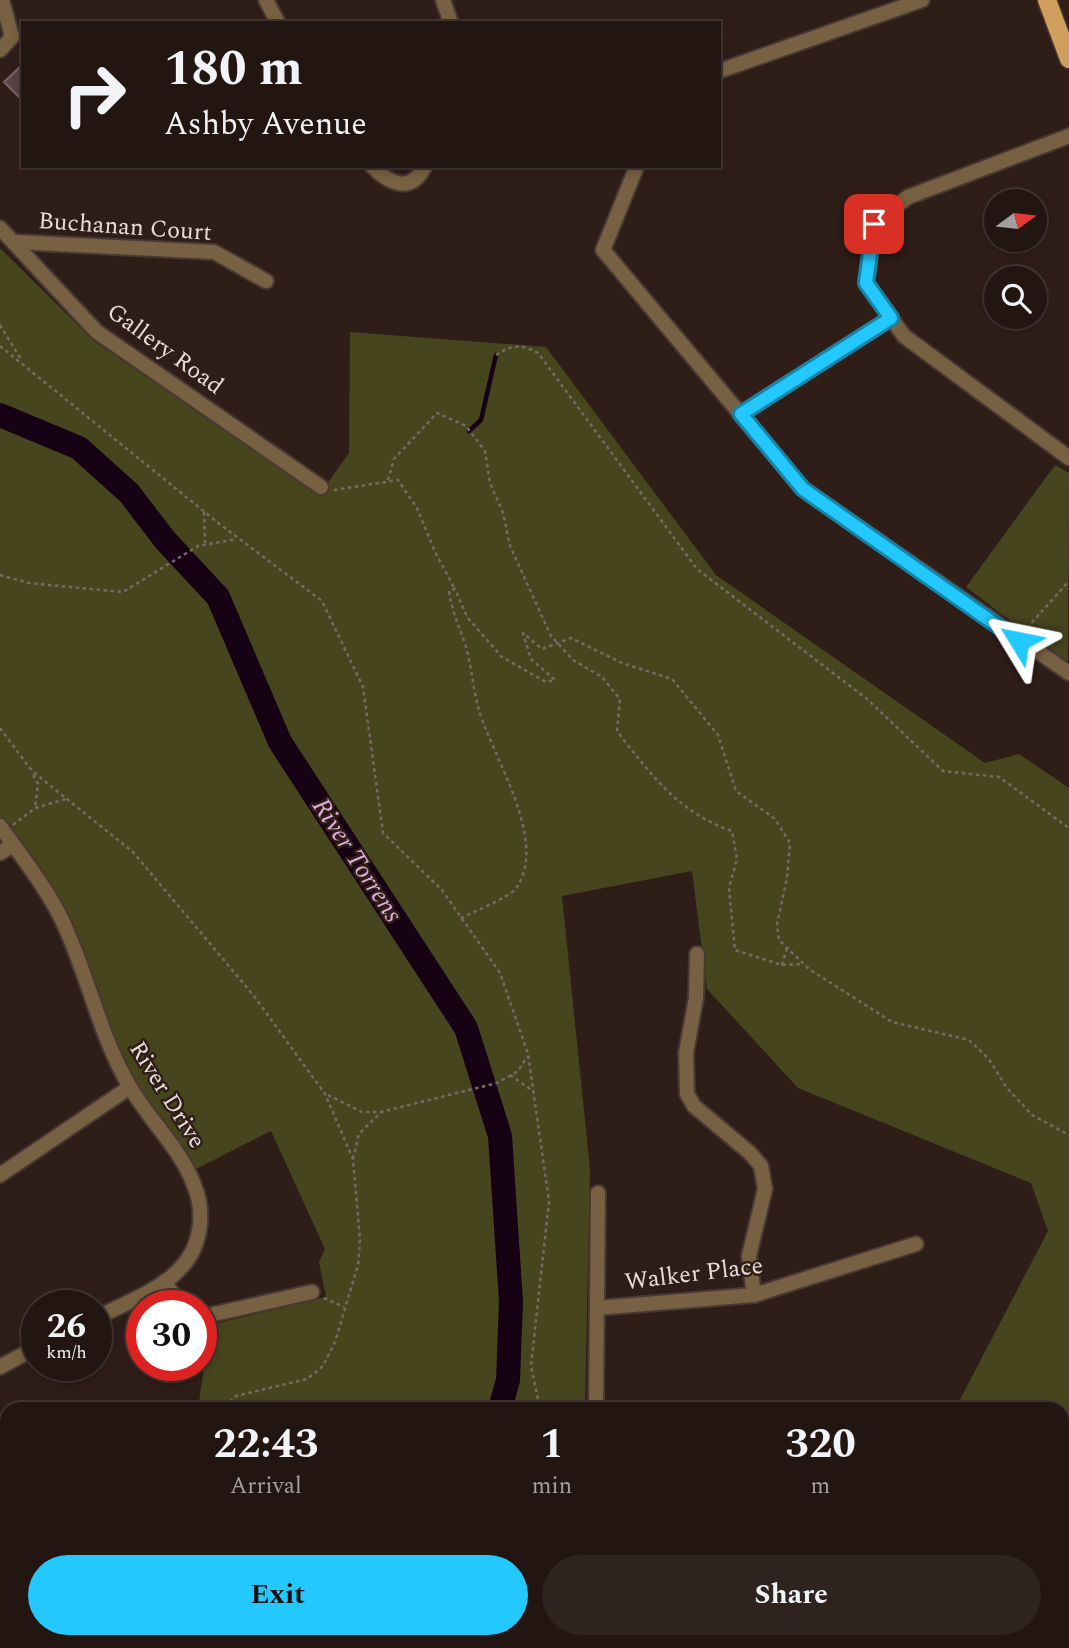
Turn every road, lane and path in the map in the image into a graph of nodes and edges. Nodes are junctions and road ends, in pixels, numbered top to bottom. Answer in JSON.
{"nodes":[{"id":1,"x":2,"y":0,"type":"edge"},
{"id":2,"x":266,"y":0,"type":"edge"},
{"id":3,"x":443,"y":0,"type":"edge"},
{"id":4,"x":922,"y":0,"type":"edge"},
{"id":5,"x":1047,"y":0,"type":"edge"},
{"id":6,"x":277,"y":21,"type":"edge"},
{"id":7,"x":450,"y":21,"type":"edge"},
{"id":8,"x":17,"y":40,"type":"edge"},
{"id":9,"x":0,"y":50,"type":"edge"},
{"id":10,"x":1068,"y":55,"type":"edge"},
{"id":11,"x":721,"y":70,"type":"edge"},
{"id":12,"x":1069,"y":136,"type":"edge"},
{"id":13,"x":374,"y":168,"type":"edge"},
{"id":14,"x":424,"y":168,"type":"edge"},
{"id":15,"x":636,"y":168,"type":"edge"},
{"id":16,"x":0,"y":228,"type":"edge"},
{"id":17,"x":16,"y":242,"type":"junction"},
{"id":18,"x":266,"y":281,"type":"dead end"},
{"id":19,"x":891,"y":318,"type":"junction"},
{"id":20,"x":0,"y":324,"type":"edge"},
{"id":21,"x":0,"y":346,"type":"edge"},
{"id":22,"x":496,"y":355,"type":"dead end"},
{"id":23,"x":23,"y":364,"type":"junction"},
{"id":24,"x":741,"y":414,"type":"junction"},
{"id":25,"x":1069,"y":458,"type":"edge"},
{"id":26,"x":388,"y":480,"type":"junction"},
{"id":27,"x":321,"y":487,"type":"joint"},
{"id":28,"x":204,"y":512,"type":"junction"},
{"id":29,"x":238,"y":538,"type":"junction"},
{"id":30,"x":205,"y":543,"type":"junction"},
{"id":31,"x":0,"y":575,"type":"edge"},
{"id":32,"x":1069,"y":581,"type":"edge"},
{"id":33,"x":455,"y":589,"type":"junction"},
{"id":34,"x":1023,"y":634,"type":"dead end"},
{"id":35,"x":557,"y":643,"type":"junction"},
{"id":36,"x":1069,"y":673,"type":"edge"},
{"id":37,"x":0,"y":728,"type":"edge"},
{"id":38,"x":32,"y":771,"type":"junction"},
{"id":39,"x":66,"y":799,"type":"junction"},
{"id":40,"x":35,"y":808,"type":"junction"},
{"id":41,"x":1069,"y":828,"type":"edge"},
{"id":42,"x":6,"y":834,"type":"edge"},
{"id":43,"x":0,"y":853,"type":"edge"},
{"id":44,"x":461,"y":918,"type":"junction"},
{"id":45,"x":787,"y":948,"type":"junction"},
{"id":46,"x":696,"y":954,"type":"dead end"},
{"id":47,"x":804,"y":964,"type":"junction"},
{"id":48,"x":782,"y":965,"type":"junction"},
{"id":49,"x":528,"y":1055,"type":"junction"},
{"id":50,"x":510,"y":1075,"type":"junction"},
{"id":51,"x":130,"y":1087,"type":"junction"},
{"id":52,"x":533,"y":1092,"type":"junction"},
{"id":53,"x":325,"y":1094,"type":"junction"},
{"id":54,"x":381,"y":1112,"type":"junction"},
{"id":55,"x":1069,"y":1135,"type":"edge"},
{"id":56,"x":353,"y":1158,"type":"junction"},
{"id":57,"x":0,"y":1175,"type":"edge"},
{"id":58,"x":598,"y":1193,"type":"dead end"},
{"id":59,"x":916,"y":1244,"type":"dead end"},
{"id":60,"x":163,"y":1282,"type":"junction"},
{"id":61,"x":170,"y":1290,"type":"edge"},
{"id":62,"x":312,"y":1292,"type":"joint"},
{"id":63,"x":754,"y":1295,"type":"junction"},
{"id":64,"x":345,"y":1308,"type":"junction"},
{"id":65,"x":597,"y":1308,"type":"junction"},
{"id":66,"x":112,"y":1309,"type":"edge"},
{"id":67,"x":217,"y":1313,"type":"edge"},
{"id":68,"x":21,"y":1356,"type":"edge"},
{"id":69,"x":0,"y":1367,"type":"edge"},
{"id":70,"x":230,"y":1402,"type":"edge"},
{"id":71,"x":539,"y":1402,"type":"edge"},
{"id":72,"x":596,"y":1402,"type":"edge"}],
"edges":[{"from":1,"to":8,"type":"street"},
{"from":2,"to":6,"type":"street"},
{"from":3,"to":7,"type":"street"},
{"from":4,"to":11,"type":"street"},
{"from":5,"to":10,"type":"main road"},
{"from":8,"to":9,"type":"street"},
{"from":12,"to":19,"type":"street"},
{"from":13,"to":14,"type":"street"},
{"from":15,"to":24,"type":"street"},
{"from":16,"to":17,"type":"street","name":"Gallery Road"},
{"from":17,"to":18,"type":"street","name":"Buchanan Court"},
{"from":17,"to":27,"type":"street","name":"Gallery Road"},
{"from":19,"to":24,"type":"street"},
{"from":19,"to":25,"type":"street"},
{"from":20,"to":23,"type":"path"},
{"from":21,"to":23,"type":"path"},
{"from":22,"to":41,"type":"path"},
{"from":23,"to":28,"type":"path"},
{"from":24,"to":36,"type":"street"},
{"from":26,"to":27,"type":"path"},
{"from":26,"to":33,"type":"path"},
{"from":26,"to":35,"type":"path"},
{"from":28,"to":29,"type":"path"},
{"from":28,"to":30,"type":"path"},
{"from":29,"to":30,"type":"path"},
{"from":29,"to":44,"type":"path"},
{"from":30,"to":31,"type":"path"},
{"from":32,"to":34,"type":"path"},
{"from":33,"to":35,"type":"path"},
{"from":33,"to":44,"type":"path"},
{"from":35,"to":45,"type":"path"},
{"from":35,"to":48,"type":"path"},
{"from":37,"to":38,"type":"path"},
{"from":38,"to":39,"type":"path"},
{"from":38,"to":40,"type":"path"},
{"from":39,"to":40,"type":"path"},
{"from":39,"to":53,"type":"path"},
{"from":40,"to":42,"type":"path"},
{"from":42,"to":43,"type":"street"},
{"from":42,"to":51,"type":"street","name":"River Drive"},
{"from":44,"to":49,"type":"path"},
{"from":45,"to":47,"type":"path"},
{"from":45,"to":48,"type":"path"},
{"from":46,"to":63,"type":"street"},
{"from":47,"to":48,"type":"path"},
{"from":47,"to":55,"type":"path"},
{"from":49,"to":50,"type":"path"},
{"from":49,"to":52,"type":"path"},
{"from":50,"to":52,"type":"path"},
{"from":50,"to":54,"type":"path"},
{"from":51,"to":57,"type":"street"},
{"from":51,"to":60,"type":"street","name":"River Drive"},
{"from":52,"to":71,"type":"path"},
{"from":53,"to":54,"type":"path"},
{"from":53,"to":56,"type":"path"},
{"from":54,"to":56,"type":"path"},
{"from":56,"to":64,"type":"path"},
{"from":58,"to":65,"type":"street"},
{"from":59,"to":63,"type":"street","name":"Walker Place"},
{"from":60,"to":61,"type":"street"},
{"from":60,"to":66,"type":"street","name":"River Drive"},
{"from":62,"to":64,"type":"path"},
{"from":62,"to":67,"type":"street"},
{"from":63,"to":65,"type":"street","name":"Walker Place"},
{"from":64,"to":70,"type":"path"},
{"from":65,"to":72,"type":"street"},
{"from":68,"to":69,"type":"street"}]}
